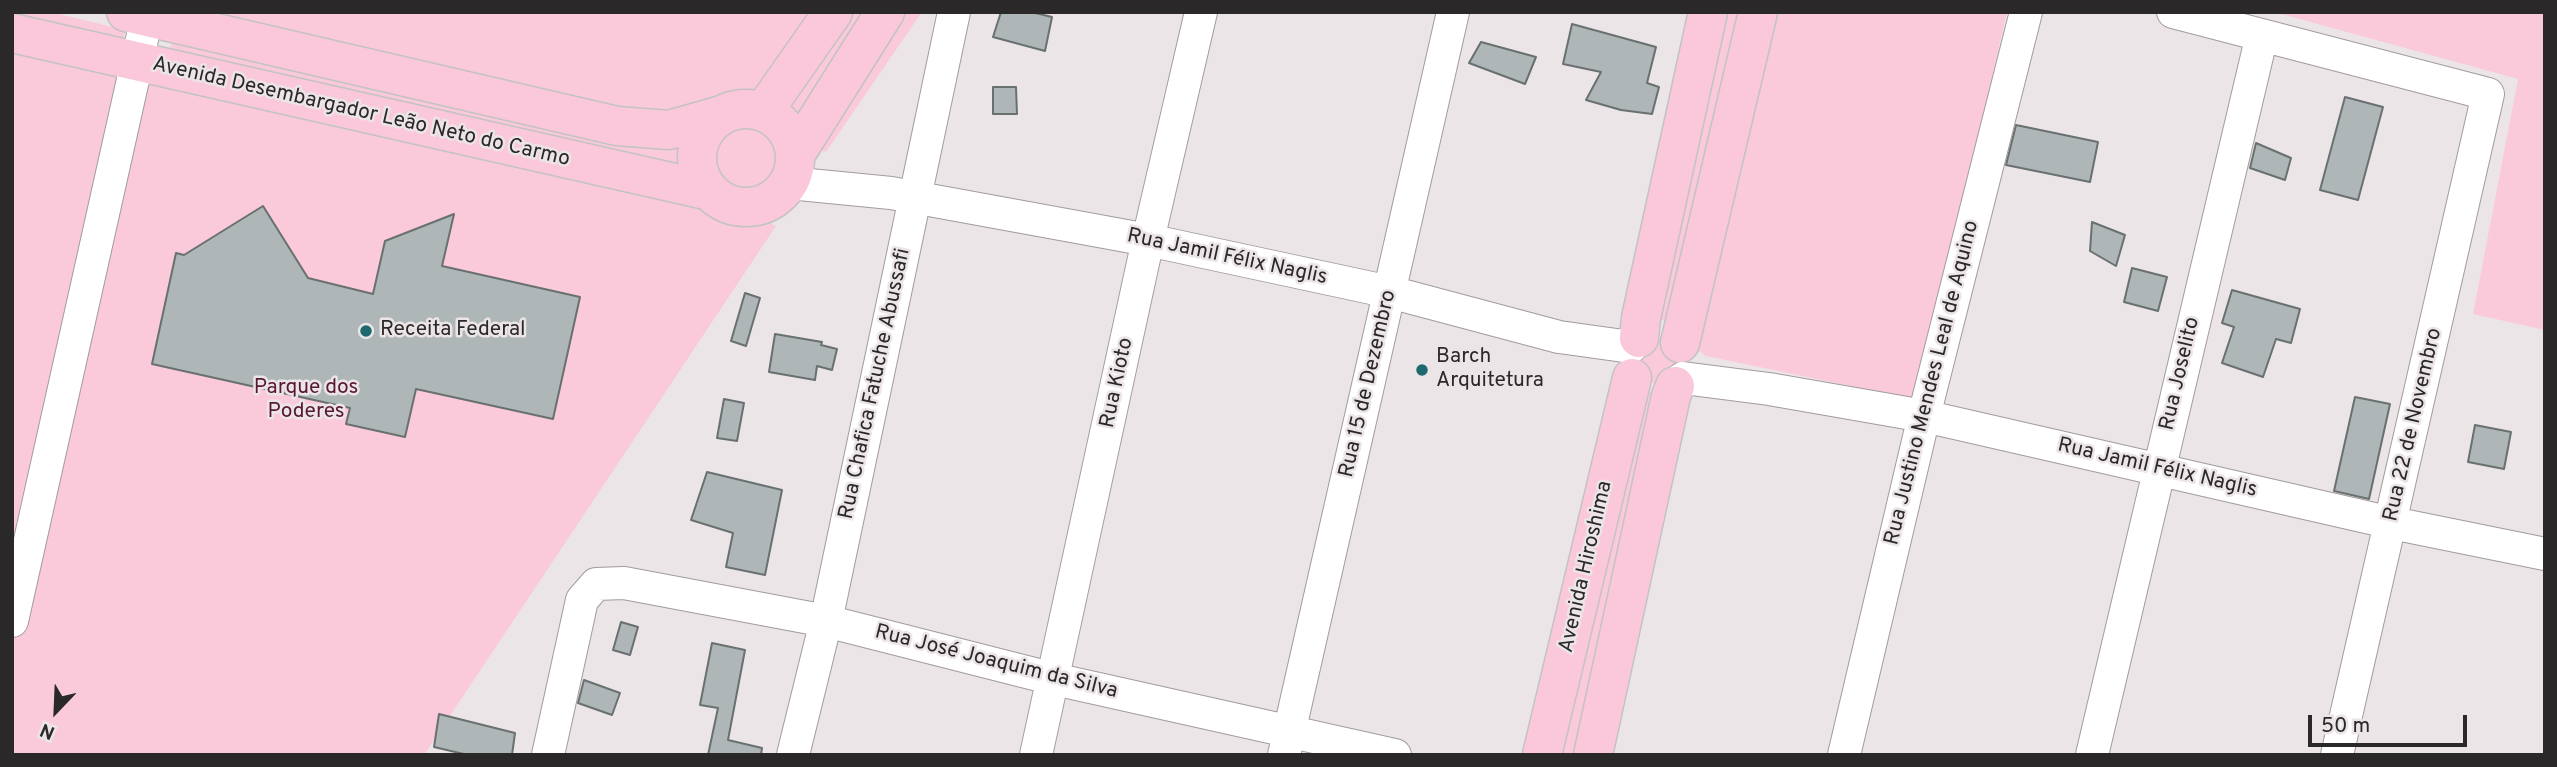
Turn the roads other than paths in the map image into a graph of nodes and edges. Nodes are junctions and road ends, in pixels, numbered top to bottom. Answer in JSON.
{"nodes":[{"id":1,"x":833,"y":12,"type":"edge"},
{"id":2,"x":885,"y":12,"type":"edge"},
{"id":3,"x":954,"y":12,"type":"edge"},
{"id":4,"x":1201,"y":12,"type":"edge"},
{"id":5,"x":1453,"y":12,"type":"edge"},
{"id":6,"x":1707,"y":12,"type":"edge"},
{"id":7,"x":1758,"y":12,"type":"edge"},
{"id":8,"x":2026,"y":12,"type":"edge"},
{"id":9,"x":2173,"y":12,"type":"edge"},
{"id":10,"x":136,"y":15,"type":"edge"},
{"id":11,"x":12,"y":33,"type":"edge"},
{"id":12,"x":2262,"y":34,"type":"junction"},
{"id":13,"x":138,"y":62,"type":"junction"},
{"id":14,"x":763,"y":112,"type":"junction"},
{"id":15,"x":722,"y":115,"type":"junction"},
{"id":16,"x":794,"y":165,"type":"junction"},
{"id":17,"x":710,"y":191,"type":"junction"},
{"id":18,"x":904,"y":195,"type":"junction"},
{"id":19,"x":1148,"y":240,"type":"junction"},
{"id":20,"x":1390,"y":292,"type":"junction"},
{"id":21,"x":1632,"y":357,"type":"junction"},
{"id":22,"x":1681,"y":367,"type":"junction"},
{"id":23,"x":1924,"y":416,"type":"junction"},
{"id":24,"x":2158,"y":469,"type":"junction"},
{"id":25,"x":2392,"y":523,"type":"junction"},
{"id":26,"x":2545,"y":554,"type":"edge"},
{"id":27,"x":12,"y":621,"type":"edge"},
{"id":28,"x":826,"y":621,"type":"junction"},
{"id":29,"x":1054,"y":679,"type":"junction"},
{"id":30,"x":1287,"y":744,"type":"edge"},
{"id":31,"x":548,"y":755,"type":"edge"},
{"id":32,"x":793,"y":755,"type":"edge"},
{"id":33,"x":1037,"y":755,"type":"edge"},
{"id":34,"x":1395,"y":755,"type":"edge"},
{"id":35,"x":1542,"y":755,"type":"edge"},
{"id":36,"x":1593,"y":755,"type":"edge"},
{"id":37,"x":1844,"y":755,"type":"edge"},
{"id":38,"x":2092,"y":755,"type":"edge"},
{"id":39,"x":2337,"y":755,"type":"edge"}],
"edges":[{"from":1,"to":14,"type":"main road"},
{"from":2,"to":16,"type":"main road"},
{"from":3,"to":18,"type":"street","name":"Rua Chafica Fatuche Abussafi"},
{"from":4,"to":19,"type":"street","name":"Rua Kioto"},
{"from":5,"to":20,"type":"street","name":"Rua 15 de Dezembro"},
{"from":6,"to":21,"type":"main road","name":"Avenida Hiroshima"},
{"from":7,"to":22,"type":"main road"},
{"from":8,"to":23,"type":"street","name":"Rua Justino Mendes Leal de Aquino"},
{"from":9,"to":12,"type":"street"},
{"from":10,"to":13,"type":"street"},
{"from":10,"to":15,"type":"main road"},
{"from":11,"to":13,"type":"main road","name":"Avenida Desembargador Leão Neto do Carmo"},
{"from":12,"to":24,"type":"street","name":"Rua Joselito"},
{"from":12,"to":25,"type":"street","name":"Rua 22 de Novembro"},
{"from":13,"to":17,"type":"main road","name":"Avenida Desembargador Leão Neto do Carmo"},
{"from":13,"to":27,"type":"street"},
{"from":14,"to":15,"type":"main road"},
{"from":14,"to":16,"type":"main road"},
{"from":15,"to":17,"type":"main road"},
{"from":16,"to":17,"type":"main road"},
{"from":16,"to":18,"type":"street","name":"Rua Jamil Félix Naglis"},
{"from":18,"to":19,"type":"street","name":"Rua Jamil Félix Naglis"},
{"from":18,"to":28,"type":"street","name":"Rua Chafica Fatuche Abussafi"},
{"from":19,"to":20,"type":"street","name":"Rua Jamil Félix Naglis"},
{"from":19,"to":29,"type":"street","name":"Rua Kioto"},
{"from":20,"to":21,"type":"street","name":"Rua Jamil Félix Naglis"},
{"from":20,"to":30,"type":"street","name":"Rua 15 de Dezembro"},
{"from":21,"to":22,"type":"main road"},
{"from":21,"to":22,"type":"main road"},
{"from":21,"to":35,"type":"main road","name":"Avenida Hiroshima"},
{"from":22,"to":23,"type":"street","name":"Rua Jamil Félix Naglis"},
{"from":22,"to":36,"type":"main road"},
{"from":23,"to":24,"type":"street","name":"Rua Jamil Félix Naglis"},
{"from":23,"to":37,"type":"street","name":"Rua Justino Mendes Leal de Aquino"},
{"from":24,"to":25,"type":"street","name":"Rua Jamil Félix Naglis"},
{"from":24,"to":38,"type":"street","name":"Rua Joselito"},
{"from":25,"to":26,"type":"street","name":"Rua Jamil Félix Naglis"},
{"from":25,"to":39,"type":"street","name":"Rua 22 de Novembro"},
{"from":28,"to":29,"type":"street","name":"Rua José Joaquim da Silva"},
{"from":28,"to":31,"type":"street","name":"Rua José Joaquim da Silva"},
{"from":28,"to":32,"type":"street","name":"Rua Chafica Fatuche Abussafi"},
{"from":29,"to":30,"type":"street","name":"Rua José Joaquim da Silva"},
{"from":29,"to":33,"type":"street","name":"Rua Kioto"},
{"from":30,"to":34,"type":"street","name":"Rua José Joaquim da Silva"}]}
